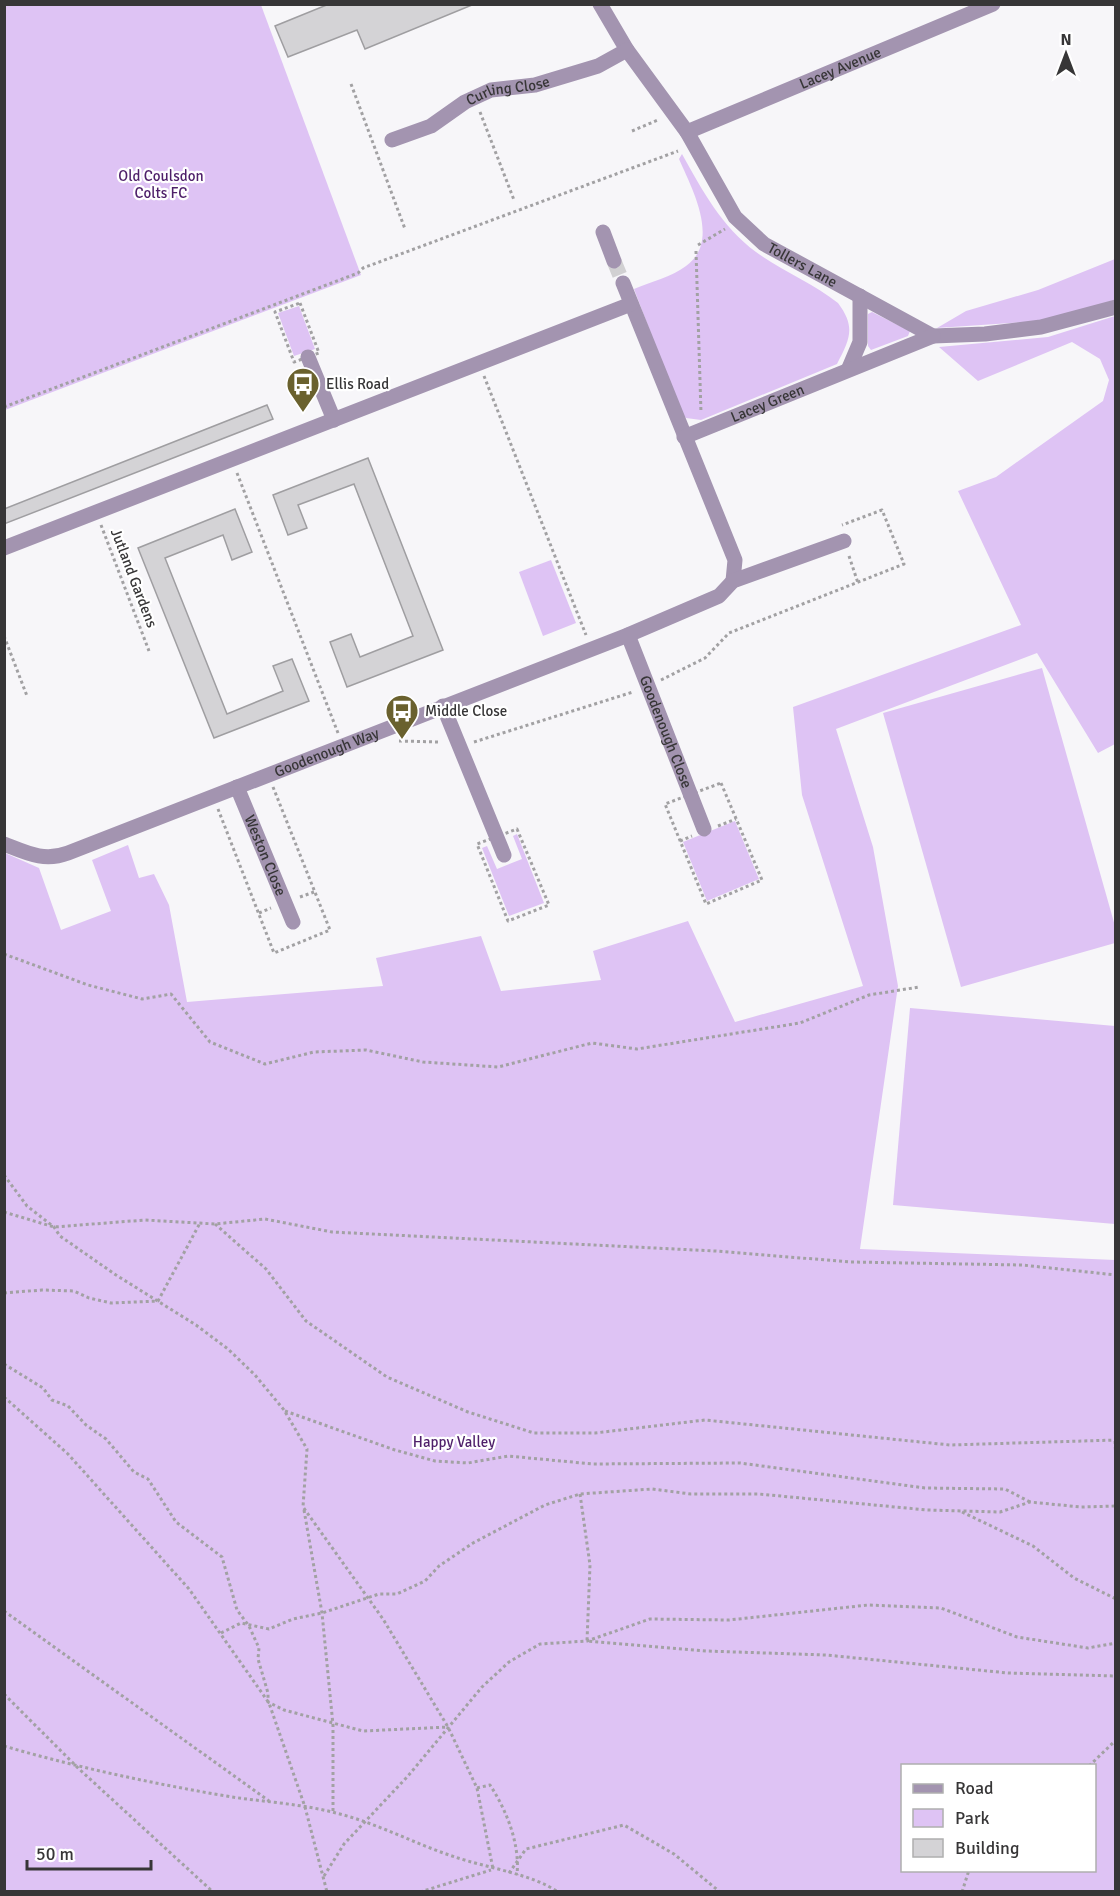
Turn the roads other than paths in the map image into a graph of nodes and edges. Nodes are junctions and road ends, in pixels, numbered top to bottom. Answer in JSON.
{"nodes":[{"id":1,"x":600,"y":4,"type":"edge"},
{"id":2,"x":993,"y":4,"type":"edge"},
{"id":3,"x":627,"y":50,"type":"junction"},
{"id":4,"x":687,"y":132,"type":"junction"},
{"id":5,"x":392,"y":140,"type":"dead end"},
{"id":6,"x":603,"y":232,"type":"dead end"},
{"id":7,"x":614,"y":261,"type":"tunnel mouth"},
{"id":8,"x":860,"y":296,"type":"junction"},
{"id":9,"x":1116,"y":307,"type":"edge"},
{"id":10,"x":933,"y":336,"type":"junction"},
{"id":11,"x":313,"y":355,"type":"road end"},
{"id":12,"x":849,"y":368,"type":"junction"},
{"id":13,"x":334,"y":420,"type":"junction"},
{"id":14,"x":684,"y":437,"type":"junction"},
{"id":15,"x":844,"y":541,"type":"dead end"},
{"id":16,"x":4,"y":548,"type":"edge"},
{"id":17,"x":734,"y":581,"type":"junction"},
{"id":18,"x":628,"y":634,"type":"junction"},
{"id":19,"x":443,"y":706,"type":"junction"},
{"id":20,"x":237,"y":787,"type":"junction"},
{"id":21,"x":704,"y":830,"type":"dead end"},
{"id":22,"x":4,"y":844,"type":"edge"},
{"id":23,"x":504,"y":855,"type":"dead end"},
{"id":24,"x":293,"y":922,"type":"dead end"}],
"edges":[{"from":1,"to":3,"type":"street","name":"Tollers Lane"},
{"from":2,"to":4,"type":"street","name":"Lacey Avenue"},
{"from":3,"to":4,"type":"street","name":"Tollers Lane"},
{"from":3,"to":5,"type":"street","name":"Curling Close"},
{"from":4,"to":8,"type":"street","name":"Tollers Lane"},
{"from":6,"to":7,"type":"street"},
{"from":8,"to":10,"type":"street","name":"Tollers Lane"},
{"from":8,"to":12,"type":"street"},
{"from":9,"to":10,"type":"street"},
{"from":10,"to":12,"type":"street","name":"Lacey Green"},
{"from":11,"to":13,"type":"street"},
{"from":12,"to":14,"type":"street","name":"Lacey Green"},
{"from":13,"to":14,"type":"street"},
{"from":13,"to":16,"type":"street"},
{"from":14,"to":17,"type":"street"},
{"from":15,"to":17,"type":"street","name":"Goodenough Way"},
{"from":17,"to":18,"type":"street","name":"Goodenough Way"},
{"from":18,"to":19,"type":"street","name":"Goodenough Way"},
{"from":18,"to":21,"type":"street","name":"Goodenough Close"},
{"from":19,"to":20,"type":"street","name":"Goodenough Way"},
{"from":19,"to":23,"type":"street"},
{"from":20,"to":22,"type":"street","name":"Goodenough Way"},
{"from":20,"to":24,"type":"street","name":"Weston Close"}]}
